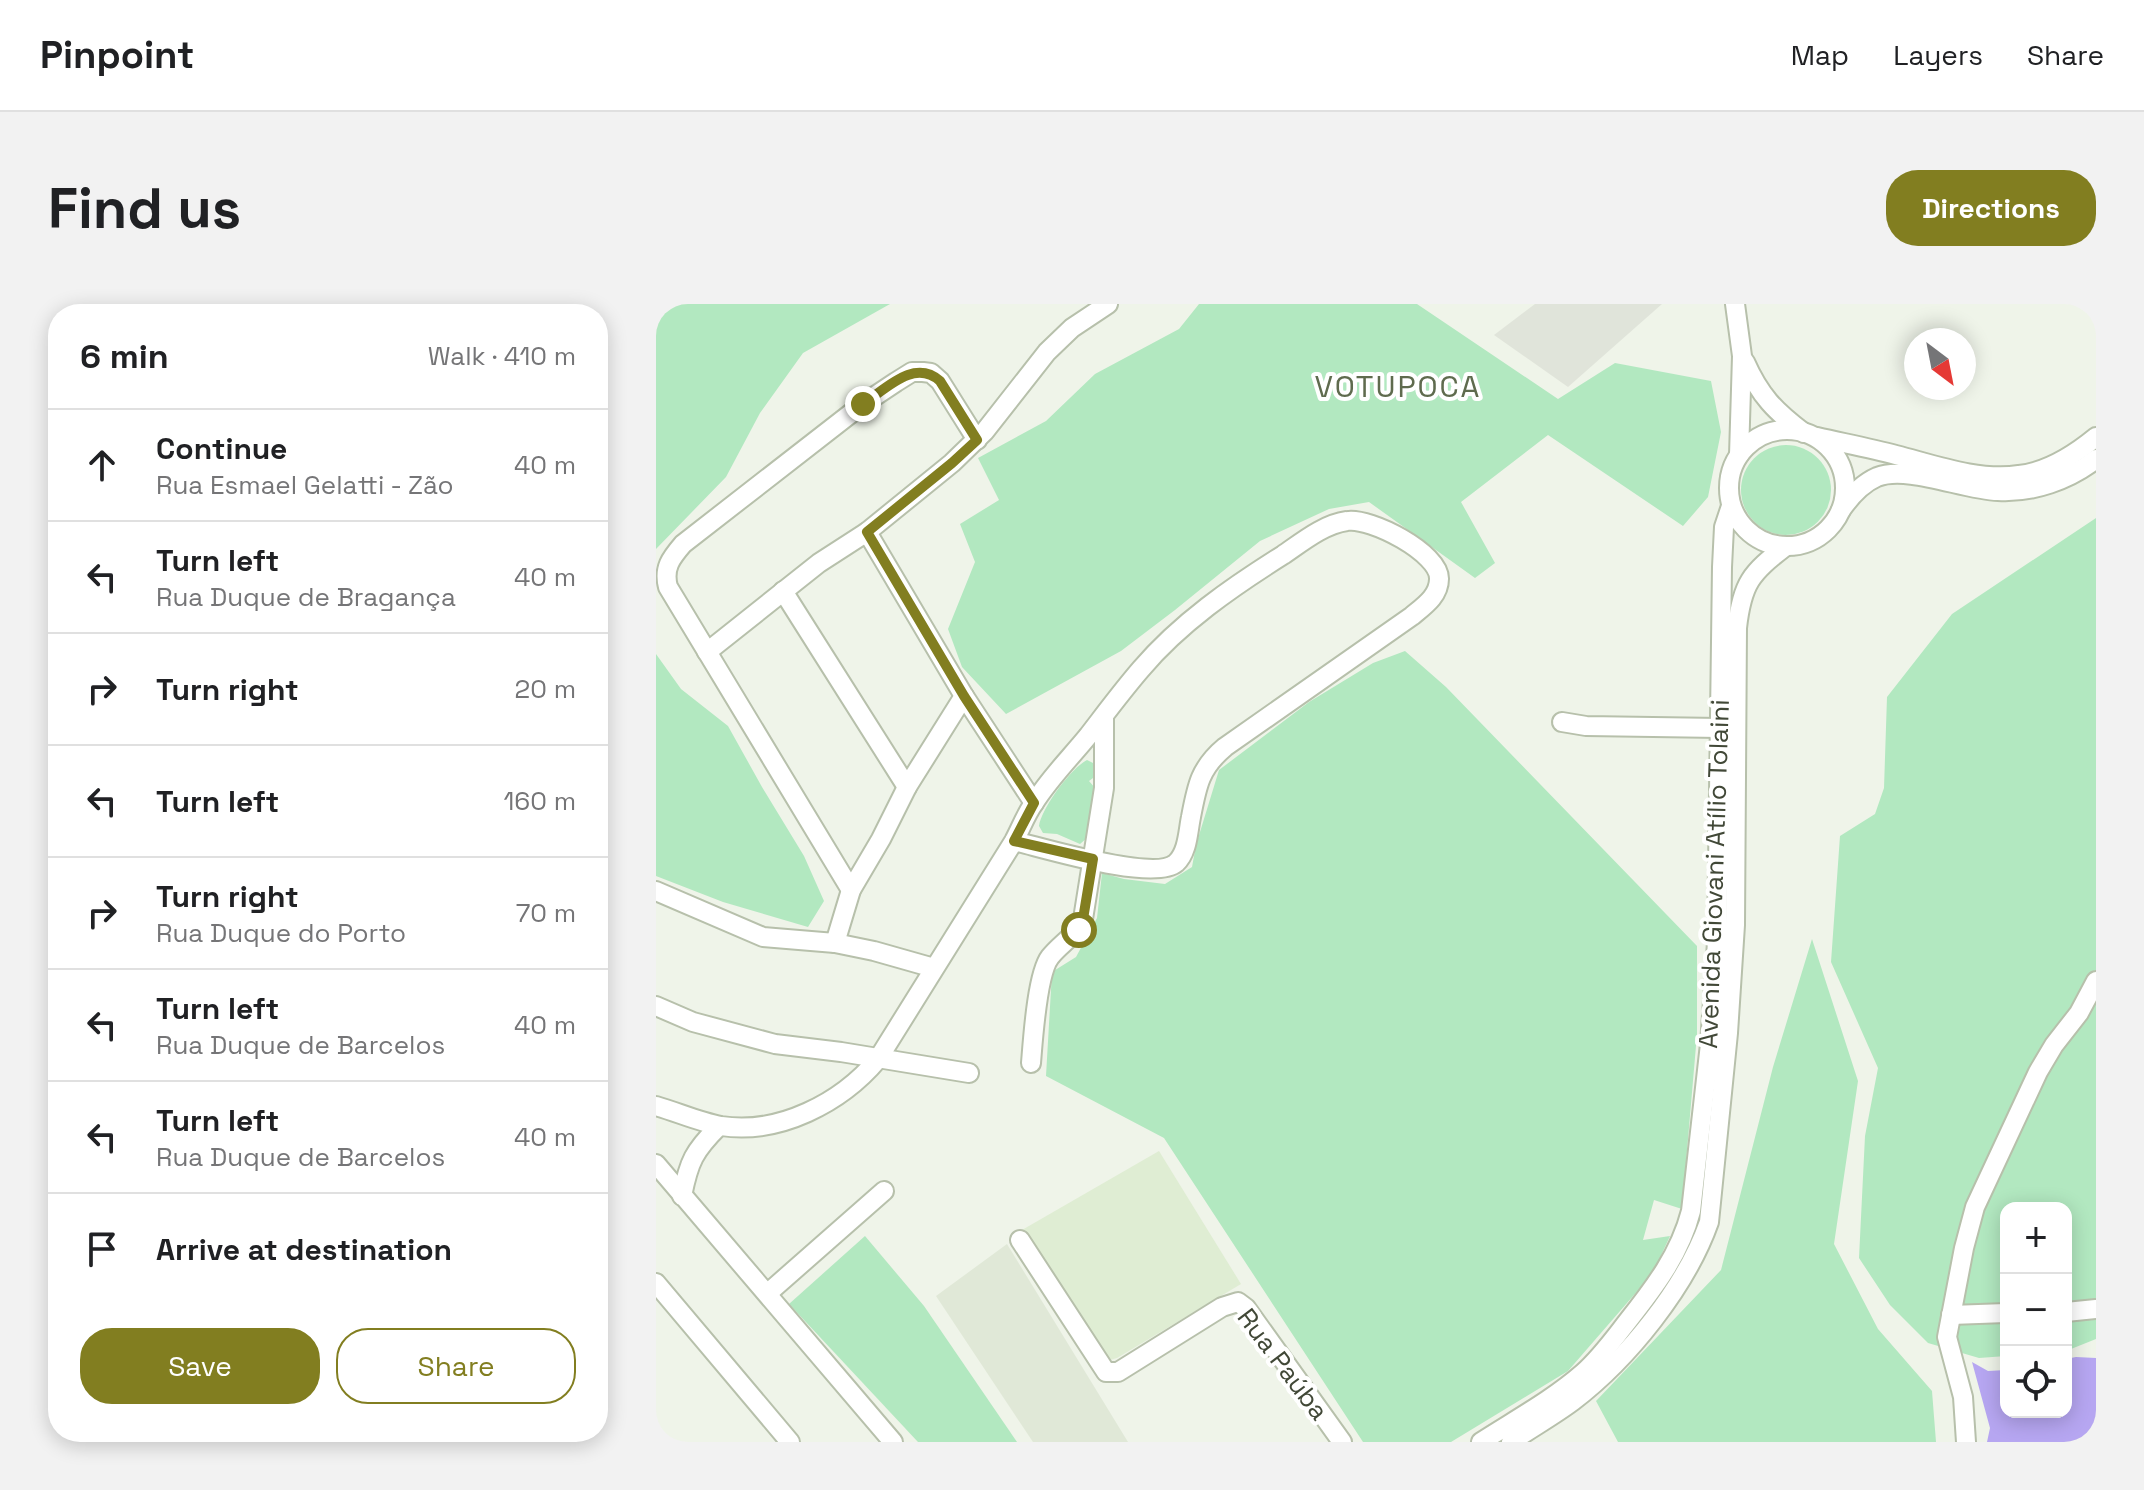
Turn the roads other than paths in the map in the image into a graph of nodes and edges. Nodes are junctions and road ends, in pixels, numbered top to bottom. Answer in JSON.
{"nodes":[{"id":1,"x":1108,"y":304,"type":"edge"},
{"id":2,"x":1735,"y":304,"type":"edge"},
{"id":3,"x":1742,"y":356,"type":"junction"},
{"id":4,"x":1809,"y":435,"type":"junction"},
{"id":5,"x":2096,"y":437,"type":"edge"},
{"id":6,"x":977,"y":440,"type":"junction"},
{"id":7,"x":1739,"y":455,"type":"junction"},
{"id":8,"x":2096,"y":459,"type":"edge"},
{"id":9,"x":1731,"y":506,"type":"junction"},
{"id":10,"x":1839,"y":512,"type":"junction"},
{"id":11,"x":867,"y":532,"type":"junction"},
{"id":12,"x":1786,"y":546,"type":"junction"},
{"id":13,"x":783,"y":591,"type":"junction"},
{"id":14,"x":707,"y":652,"type":"junction"},
{"id":15,"x":964,"y":696,"type":"junction"},
{"id":16,"x":1104,"y":716,"type":"junction"},
{"id":17,"x":1562,"y":722,"type":"dead end"},
{"id":18,"x":1720,"y":728,"type":"junction"},
{"id":19,"x":907,"y":787,"type":"junction"},
{"id":20,"x":1034,"y":803,"type":"junction"},
{"id":21,"x":1014,"y":841,"type":"junction"},
{"id":22,"x":1093,"y":859,"type":"junction"},
{"id":23,"x":851,"y":890,"type":"junction"},
{"id":24,"x":656,"y":891,"type":"edge"},
{"id":25,"x":835,"y":943,"type":"junction"},
{"id":26,"x":934,"y":968,"type":"junction"},
{"id":27,"x":2096,"y":981,"type":"edge"},
{"id":28,"x":656,"y":1006,"type":"edge"},
{"id":29,"x":878,"y":1059,"type":"junction"},
{"id":30,"x":1031,"y":1063,"type":"dead end"},
{"id":31,"x":969,"y":1073,"type":"dead end"},
{"id":32,"x":656,"y":1106,"type":"edge"},
{"id":33,"x":719,"y":1126,"type":"junction"},
{"id":34,"x":656,"y":1164,"type":"edge"},
{"id":35,"x":884,"y":1191,"type":"dead end"},
{"id":36,"x":682,"y":1196,"type":"junction"},
{"id":37,"x":1020,"y":1240,"type":"dead end"},
{"id":38,"x":656,"y":1283,"type":"edge"},
{"id":39,"x":768,"y":1293,"type":"junction"},
{"id":40,"x":2096,"y":1309,"type":"edge"},
{"id":41,"x":2072,"y":1311,"type":"edge"},
{"id":42,"x":2000,"y":1313,"type":"edge"},
{"id":43,"x":1951,"y":1315,"type":"junction"},
{"id":44,"x":1522,"y":1438,"type":"edge"},
{"id":45,"x":790,"y":1442,"type":"edge"},
{"id":46,"x":893,"y":1442,"type":"edge"},
{"id":47,"x":1342,"y":1442,"type":"edge"},
{"id":48,"x":1481,"y":1442,"type":"edge"},
{"id":49,"x":1966,"y":1442,"type":"edge"}],
"edges":[{"from":1,"to":6,"type":"street"},
{"from":2,"to":3,"type":"street"},
{"from":3,"to":4,"type":"street"},
{"from":3,"to":7,"type":"street"},
{"from":4,"to":5,"type":"street"},
{"from":4,"to":7,"type":"street"},
{"from":4,"to":10,"type":"street"},
{"from":6,"to":11,"type":"street"},
{"from":6,"to":14,"type":"street"},
{"from":7,"to":9,"type":"street"},
{"from":8,"to":10,"type":"street"},
{"from":9,"to":12,"type":"street"},
{"from":9,"to":18,"type":"street","name":"Avenida Giovani Atílio Tolaini"},
{"from":10,"to":12,"type":"street"},
{"from":11,"to":13,"type":"street"},
{"from":11,"to":15,"type":"street"},
{"from":12,"to":44,"type":"street","name":"Avenida Giovani Atílio Tolaini"},
{"from":13,"to":14,"type":"street"},
{"from":13,"to":19,"type":"street"},
{"from":14,"to":23,"type":"street"},
{"from":15,"to":19,"type":"street"},
{"from":15,"to":20,"type":"street"},
{"from":16,"to":20,"type":"street"},
{"from":16,"to":22,"type":"street"},
{"from":16,"to":22,"type":"street"},
{"from":17,"to":18,"type":"street"},
{"from":18,"to":48,"type":"street","name":"Avenida Giovani Atílio Tolaini"},
{"from":19,"to":23,"type":"street"},
{"from":20,"to":21,"type":"street"},
{"from":21,"to":22,"type":"street"},
{"from":21,"to":26,"type":"street"},
{"from":22,"to":30,"type":"street"},
{"from":23,"to":25,"type":"street"},
{"from":24,"to":25,"type":"street"},
{"from":25,"to":26,"type":"street"},
{"from":26,"to":29,"type":"street"},
{"from":27,"to":43,"type":"street"},
{"from":28,"to":29,"type":"street"},
{"from":29,"to":31,"type":"street"},
{"from":29,"to":33,"type":"street"},
{"from":32,"to":33,"type":"street"},
{"from":33,"to":36,"type":"street"},
{"from":34,"to":36,"type":"street"},
{"from":35,"to":39,"type":"street"},
{"from":36,"to":39,"type":"street"},
{"from":37,"to":47,"type":"street","name":"Rua Paúba"},
{"from":38,"to":45,"type":"street"},
{"from":39,"to":46,"type":"street"},
{"from":40,"to":41,"type":"street"},
{"from":42,"to":43,"type":"street"},
{"from":43,"to":49,"type":"street"}]}
